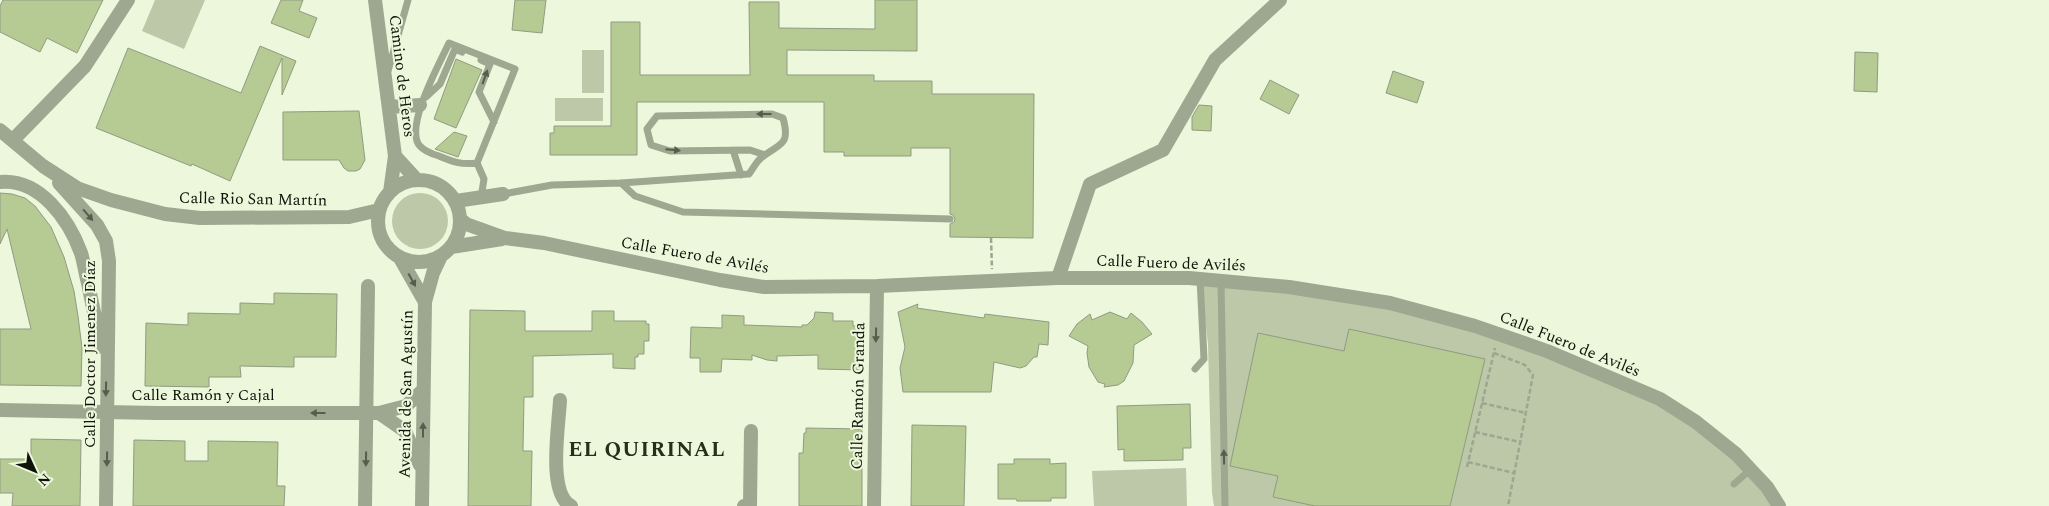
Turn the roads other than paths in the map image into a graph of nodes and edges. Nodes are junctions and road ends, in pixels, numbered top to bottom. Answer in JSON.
{"nodes":[{"id":1,"x":128,"y":0,"type":"edge"},
{"id":2,"x":375,"y":0,"type":"edge"},
{"id":3,"x":408,"y":0,"type":"edge"},
{"id":4,"x":1280,"y":0,"type":"edge"},
{"id":5,"x":385,"y":81,"type":"junction"},
{"id":6,"x":421,"y":102,"type":"junction"},
{"id":7,"x":388,"y":107,"type":"junction"},
{"id":8,"x":494,"y":122,"type":"junction"},
{"id":9,"x":5,"y":137,"type":"edge"},
{"id":10,"x":733,"y":150,"type":"junction"},
{"id":11,"x":765,"y":155,"type":"junction"},
{"id":12,"x":395,"y":156,"type":"junction"},
{"id":13,"x":477,"y":163,"type":"junction"},
{"id":14,"x":43,"y":166,"type":"junction"},
{"id":15,"x":741,"y":175,"type":"junction"},
{"id":16,"x":416,"y":179,"type":"junction"},
{"id":17,"x":0,"y":182,"type":"edge"},
{"id":18,"x":621,"y":183,"type":"junction"},
{"id":19,"x":390,"y":192,"type":"junction"},
{"id":20,"x":503,"y":194,"type":"joint"},
{"id":21,"x":481,"y":198,"type":"junction"},
{"id":22,"x":456,"y":201,"type":"junction"},
{"id":23,"x":379,"y":210,"type":"junction"},
{"id":24,"x":348,"y":217,"type":"junction"},
{"id":25,"x":460,"y":218,"type":"junction"},
{"id":26,"x":950,"y":219,"type":"dead end"},
{"id":27,"x":379,"y":231,"type":"junction"},
{"id":28,"x":505,"y":238,"type":"junction"},
{"id":29,"x":446,"y":251,"type":"junction"},
{"id":30,"x":400,"y":258,"type":"junction"},
{"id":31,"x":1058,"y":278,"type":"junction"},
{"id":32,"x":1200,"y":279,"type":"junction"},
{"id":33,"x":1221,"y":281,"type":"junction"},
{"id":34,"x":368,"y":286,"type":"dead end"},
{"id":35,"x":877,"y":286,"type":"junction"},
{"id":36,"x":424,"y":302,"type":"junction"},
{"id":37,"x":107,"y":364,"type":"junction"},
{"id":38,"x":1195,"y":369,"type":"dead end"},
{"id":39,"x":423,"y":390,"type":"junction"},
{"id":40,"x":560,"y":400,"type":"dead end"},
{"id":41,"x":0,"y":410,"type":"edge"},
{"id":42,"x":106,"y":412,"type":"junction"},
{"id":43,"x":373,"y":413,"type":"junction"},
{"id":44,"x":751,"y":431,"type":"dead end"},
{"id":45,"x":423,"y":470,"type":"junction"},
{"id":46,"x":1751,"y":470,"type":"junction"},
{"id":47,"x":1734,"y":484,"type":"dead end"},
{"id":48,"x":106,"y":506,"type":"edge"},
{"id":49,"x":365,"y":506,"type":"edge"},
{"id":50,"x":422,"y":506,"type":"edge"},
{"id":51,"x":571,"y":506,"type":"edge"},
{"id":52,"x":744,"y":506,"type":"edge"},
{"id":53,"x":874,"y":506,"type":"edge"},
{"id":54,"x":1225,"y":506,"type":"edge"},
{"id":55,"x":1779,"y":506,"type":"edge"}],
"edges":[{"from":1,"to":9,"type":"street"},
{"from":2,"to":5,"type":"street","name":"Camino de Heros"},
{"from":3,"to":5,"type":"lane"},
{"from":4,"to":31,"type":"street"},
{"from":5,"to":7,"type":"street","name":"Camino de Heros"},
{"from":6,"to":7,"type":"street"},
{"from":8,"to":6,"type":"lane","one_way":true},
{"from":6,"to":8,"type":"lane"},
{"from":6,"to":13,"type":"lane"},
{"from":7,"to":12,"type":"street","name":"Camino de Heros"},
{"from":8,"to":13,"type":"lane"},
{"from":9,"to":14,"type":"street","name":"Calle Rio San Martín"},
{"from":10,"to":11,"type":"lane"},
{"from":11,"to":10,"type":"lane","one_way":true},
{"from":10,"to":15,"type":"lane"},
{"from":11,"to":15,"type":"lane"},
{"from":12,"to":16,"type":"street","name":"Camino de Heros"},
{"from":12,"to":19,"type":"street","name":"Camino de Heros"},
{"from":13,"to":21,"type":"lane"},
{"from":14,"to":24,"type":"street","name":"Calle Rio San Martín"},
{"from":14,"to":37,"type":"street","name":"Calle Doctor Jimenez Díaz","one_way":true},
{"from":15,"to":18,"type":"lane"},
{"from":16,"to":19,"type":"street"},
{"from":16,"to":22,"type":"street"},
{"from":17,"to":37,"type":"street"},
{"from":18,"to":20,"type":"lane"},
{"from":18,"to":26,"type":"lane"},
{"from":19,"to":23,"type":"street"},
{"from":20,"to":21,"type":"street"},
{"from":21,"to":22,"type":"street"},
{"from":22,"to":25,"type":"street"},
{"from":23,"to":24,"type":"street"},
{"from":23,"to":27,"type":"street"},
{"from":24,"to":27,"type":"street"},
{"from":25,"to":28,"type":"street","name":"Calle Fuero de Avilés"},
{"from":25,"to":29,"type":"street"},
{"from":27,"to":30,"type":"street"},
{"from":28,"to":29,"type":"street","name":"Calle Fuero de Avilés"},
{"from":28,"to":35,"type":"street","name":"Calle Fuero de Avilés"},
{"from":29,"to":30,"type":"street"},
{"from":29,"to":36,"type":"street","name":"Avenida de San Agustín"},
{"from":30,"to":36,"type":"street","one_way":true},
{"from":31,"to":32,"type":"street","name":"Calle Fuero de Avilés"},
{"from":31,"to":35,"type":"street","name":"Calle Fuero de Avilés"},
{"from":32,"to":33,"type":"street","name":"Calle Fuero de Avilés"},
{"from":32,"to":38,"type":"lane"},
{"from":33,"to":46,"type":"street","name":"Calle Fuero de Avilés"},
{"from":54,"to":33,"type":"lane","one_way":true},
{"from":34,"to":43,"type":"street"},
{"from":35,"to":53,"type":"street","name":"Calle Ramón Granda","one_way":true},
{"from":36,"to":39,"type":"street","name":"Avenida de San Agustín"},
{"from":37,"to":42,"type":"street","name":"Calle Doctor Jimenez Díaz","one_way":true},
{"from":39,"to":43,"type":"street","name":"Calle Ramón y Cajal"},
{"from":45,"to":39,"type":"street","name":"Avenida de San Agustín","one_way":true},
{"from":40,"to":51,"type":"street"},
{"from":41,"to":42,"type":"street","name":"Calle Ramón y Cajal"},
{"from":43,"to":42,"type":"street","name":"Calle Ramón y Cajal","one_way":true},
{"from":42,"to":48,"type":"street","name":"Calle Doctor Jimenez Díaz","one_way":true},
{"from":43,"to":45,"type":"street"},
{"from":43,"to":49,"type":"street","one_way":true},
{"from":44,"to":52,"type":"street"},
{"from":45,"to":50,"type":"street","name":"Avenida de San Agustín"},
{"from":46,"to":47,"type":"lane"},
{"from":46,"to":55,"type":"street","name":"Calle Fuero de Avilés"}]}
